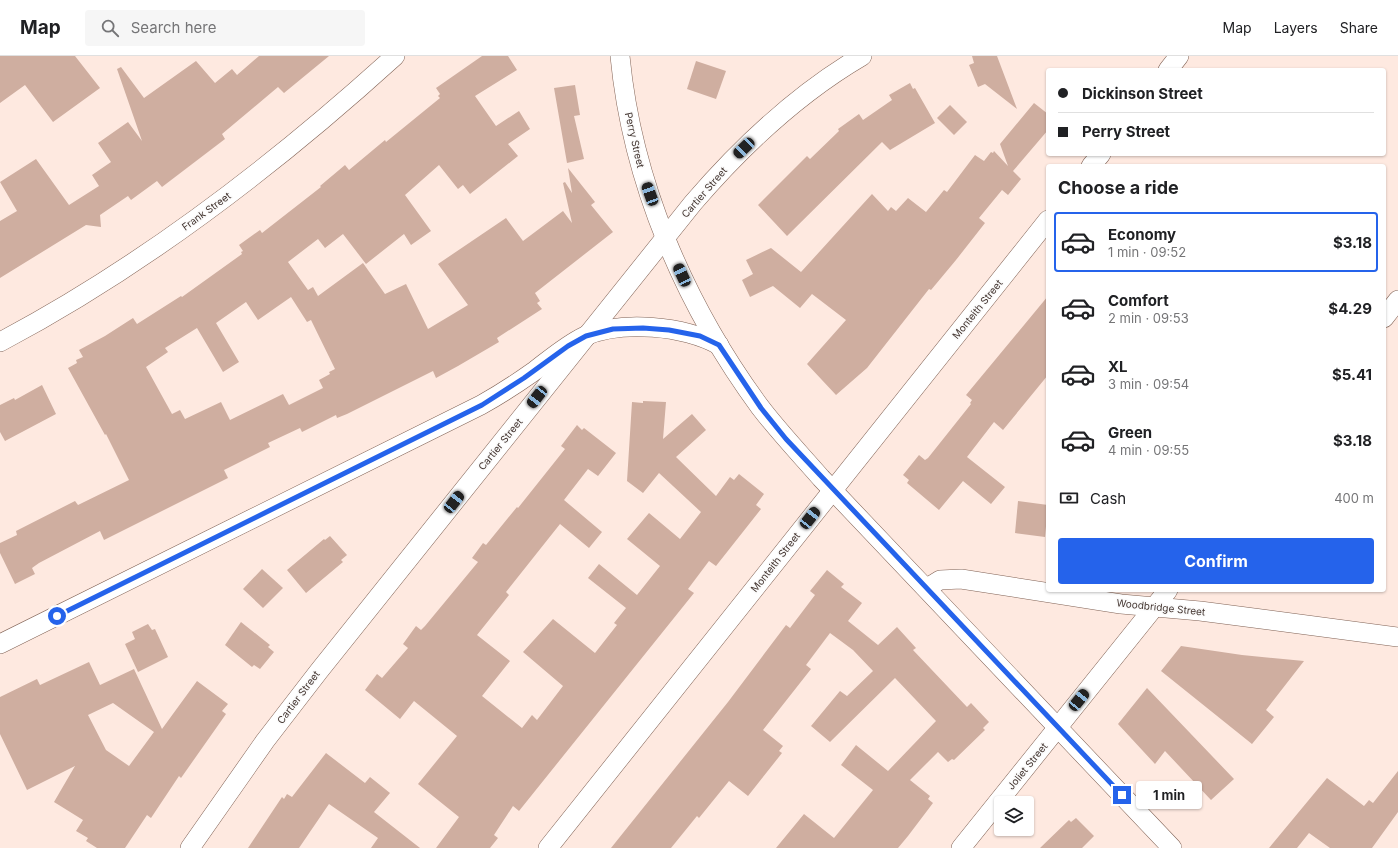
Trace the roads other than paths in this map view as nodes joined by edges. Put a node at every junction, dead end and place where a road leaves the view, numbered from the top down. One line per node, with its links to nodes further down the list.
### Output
1 (395, 56): 11 (street, Frank Street)
2 (620, 56): 7 (street, Perry Street)
3 (862, 56): 7 (street, Cartier Street)
4 (1179, 56): 5 (street)
5 (1170, 68)
6 (1046, 223): 13 (street, Monteith Street)
7 (666, 237): 10 (street, Cartier Street); 12 (street, Perry Street)
8 (1398, 300): 9 (street)
9 (1386, 315)
10 (586, 336): 12 (street); 18 (street); 20 (street, Cartier Street)
11 (0, 342)
12 (719, 345): 13 (street, Perry Street)
13 (833, 490): 14 (street, Perry Street); 21 (street, Monteith Street)
14 (927, 588): 16 (street, Woodbridge Street); 19 (street, Perry Street)
15 (1166, 592): 16 (street, Joliet Street)
16 (1154, 607): 17 (street, Woodbridge Street); 19 (street, Joliet Street)
17 (1398, 637)
18 (0, 644)
19 (1058, 727): 22 (street, Joliet Street); 23 (street, Perry Street)
20 (190, 848)
21 (548, 848)
22 (961, 848)
23 (1172, 848)

